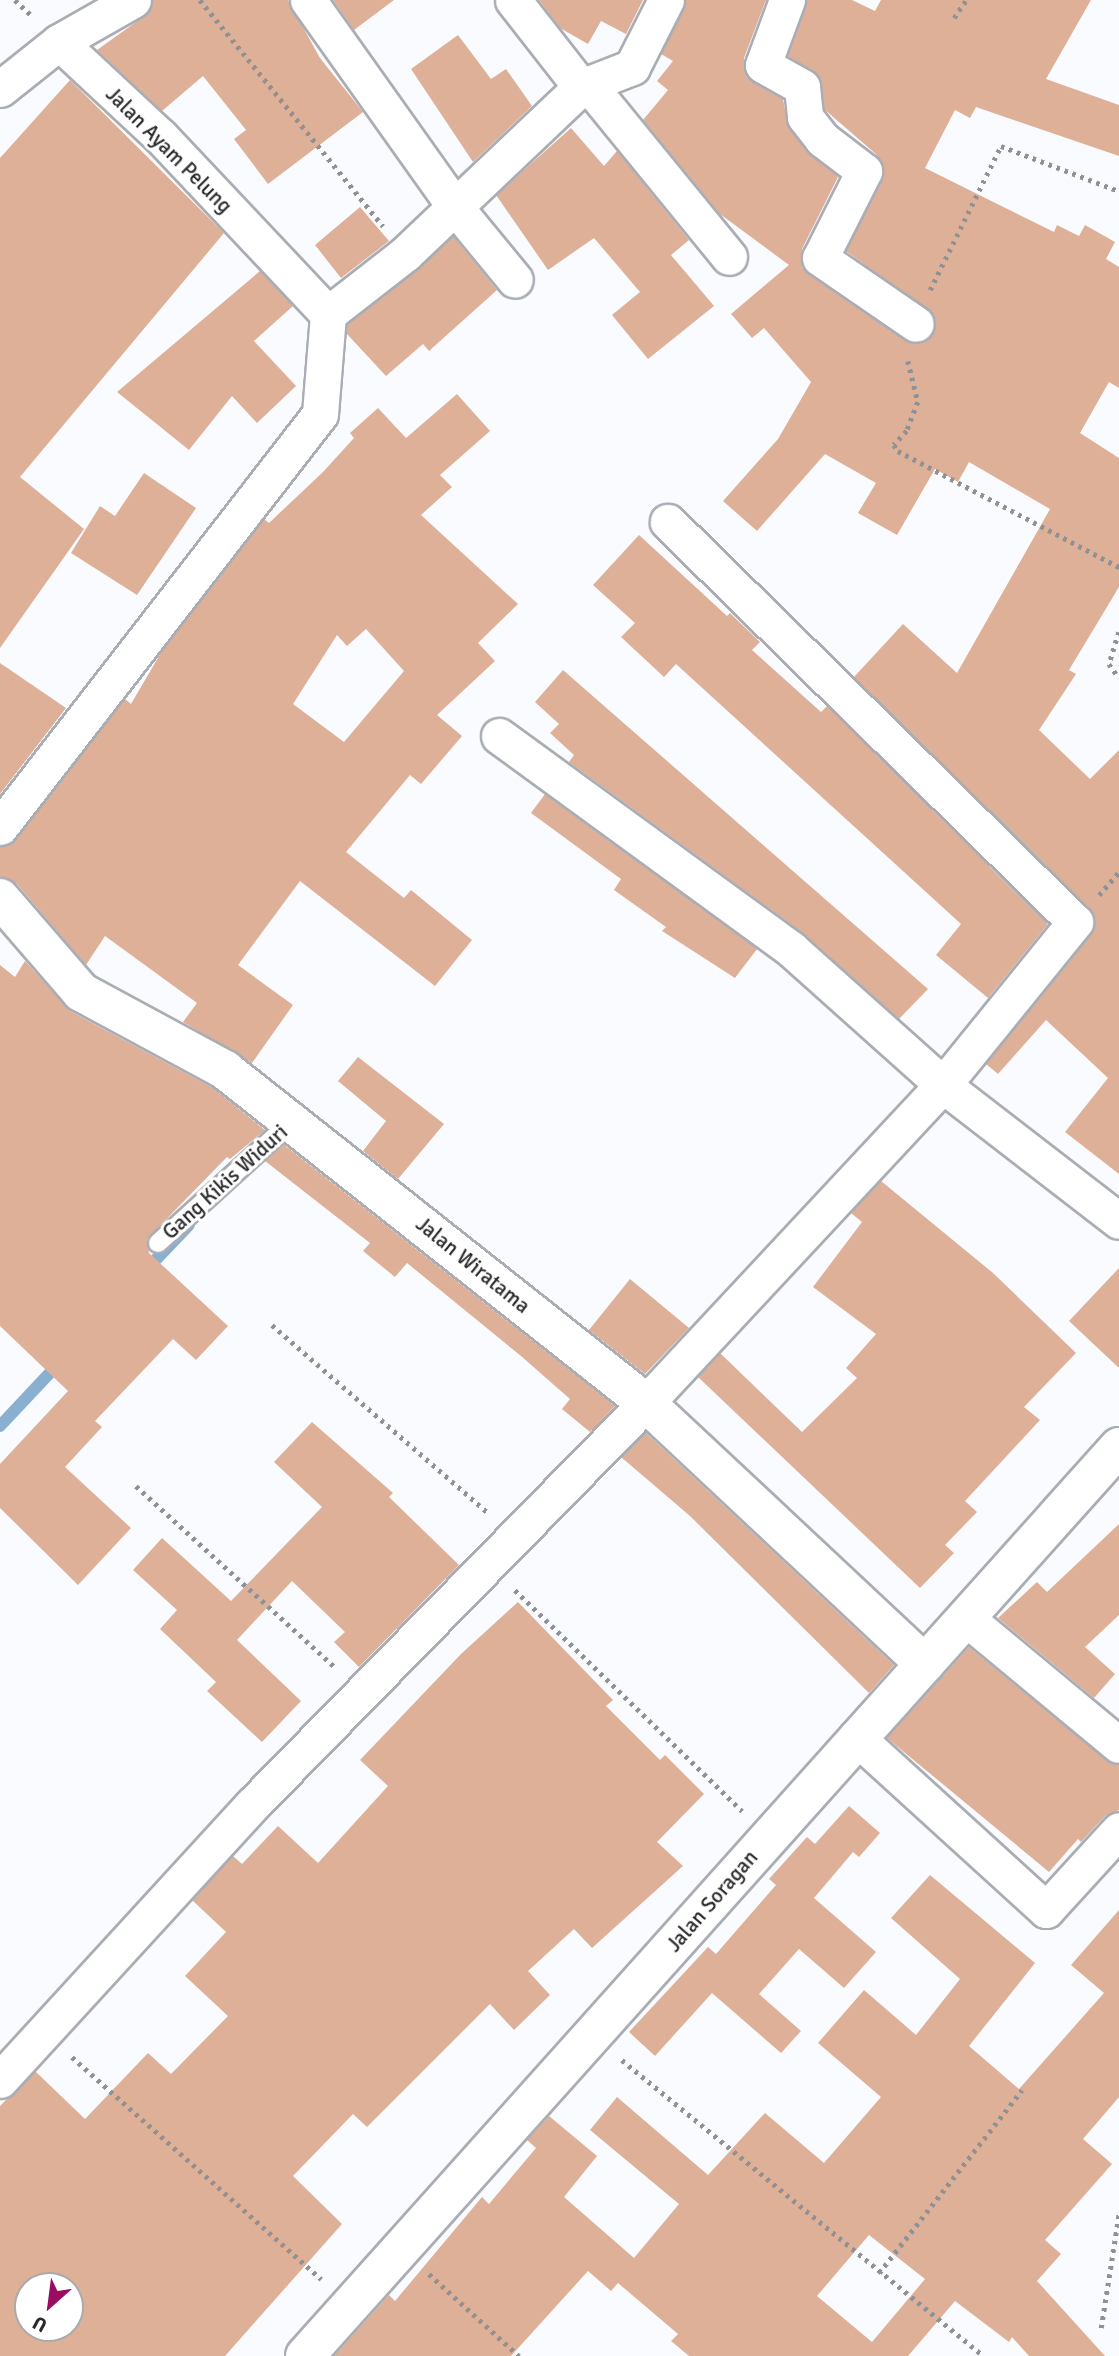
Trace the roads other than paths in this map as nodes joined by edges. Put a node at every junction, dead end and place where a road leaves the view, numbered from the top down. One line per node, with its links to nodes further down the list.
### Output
1 (133, 0): 6 (street)
2 (308, 0): 9 (street)
3 (513, 0): 7 (street)
4 (666, 0): 7 (street)
5 (787, 0): 13 (street)
6 (59, 42): 8 (street); 12 (street, Jalan Ayam Pelung)
7 (584, 86): 9 (street); 10 (street)
8 (0, 89)
9 (454, 207): 11 (street); 12 (street)
10 (729, 257)
11 (515, 280)
12 (328, 314): 16 (street)
13 (916, 324)
14 (668, 522): 18 (street)
15 (499, 736): 18 (street)
16 (0, 827)
17 (0, 898): 19 (street, Jalan Wiratama)
18 (943, 1085): 20 (street); 22 (street)
19 (292, 1121): 21 (lane, Gang Kikis Widuri); 22 (street, Jalan Wiratama)
20 (1119, 1221)
21 (158, 1242)
22 (646, 1403): 25 (street, Jalan Wiratama); 29 (street)
23 (1119, 1447): 24 (street, Jalan Soragan)
24 (967, 1619): 25 (street, Jalan Soragan); 27 (street)
25 (925, 1664): 26 (street, Jalan Soragan)
26 (856, 1737): 28 (street); 30 (street, Jalan Soragan)
27 (1119, 1745)
28 (1119, 1830)
29 (0, 2080)
30 (305, 2356)

